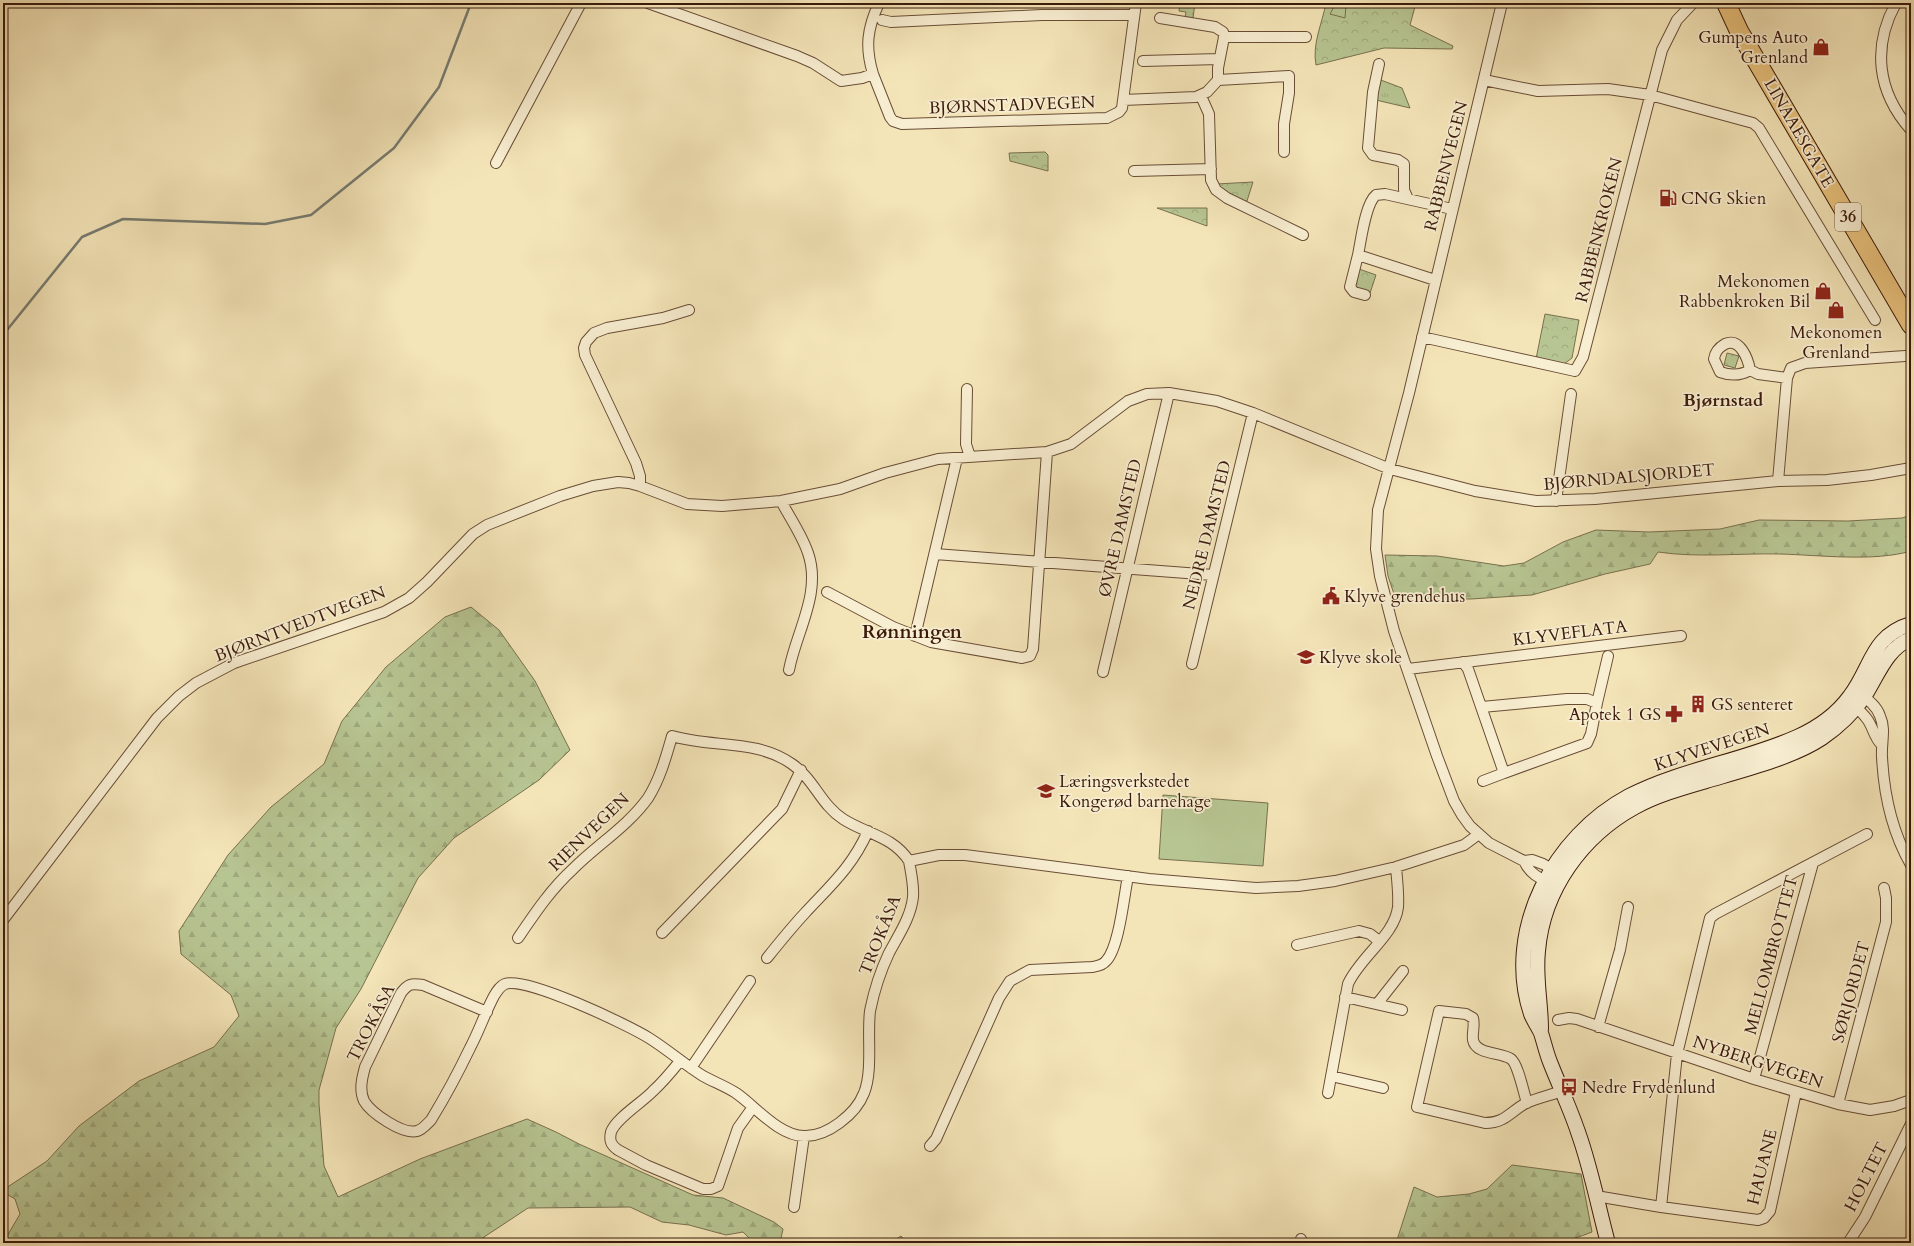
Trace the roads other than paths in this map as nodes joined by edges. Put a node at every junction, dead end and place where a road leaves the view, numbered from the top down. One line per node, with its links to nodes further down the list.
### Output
1 (581, 3): 29 (street)
2 (648, 3): 12 (street)
3 (674, 3): 12 (street)
4 (879, 3): 21 (street)
5 (1136, 3): 13 (street, BJØRNSTADVEGEN)
6 (1502, 3): 23 (street, RABBENVEGEN)
7 (1693, 3): 24 (street, RABBENKROKEN)
8 (1712, 3): 9 (highway)
9 (1720, 3)
10 (1726, 3): 40 (highway, LINAAESGATE / 36)
11 (1896, 3): 27 (street)
12 (676, 14): 21 (street)
13 (1134, 15): 15 (street); 26 (street, BJØRNSTADVEGEN)
14 (1160, 18): 16 (street)
15 (882, 20)
16 (1224, 37): 17 (street); 18 (street)
17 (1306, 37)
18 (1220, 59): 19 (street); 22 (street)
19 (1143, 61)
20 (1379, 64): 32 (street)
21 (873, 74): 26 (street, BJØRNSTADVEGEN)
22 (1218, 80): 25 (street); 28 (street)
23 (1484, 80): 24 (street); 33 (street, RABBENVEGEN)
24 (1650, 95): 39 (street); 41 (street, RABBENKROKEN)
25 (1201, 96): 26 (street); 30 (street)
26 (1123, 100)
27 (1911, 130)
28 (1284, 152)
29 (496, 163)
30 (1211, 169): 31 (street); 34 (street)
31 (1134, 171)
32 (1408, 199): 33 (street); 35 (street)
33 (1452, 209): 36 (street, RABBENVEGEN)
34 (1304, 235)
35 (1358, 255): 36 (street); 37 (street)
36 (1435, 280): 41 (street, RABBENVEGEN)
37 (1365, 296)
38 (689, 310): 55 (street)
39 (1875, 320)
40 (1911, 325)
41 (1422, 337): 53 (street, RABBENVEGEN)
42 (1905, 356): 44 (street)
43 (1750, 370): 44 (street)
44 (1787, 378): 54 (street)
45 (967, 389): 50 (street)
46 (1169, 393): 48 (street, BJØRNTVEDTVEGEN); 49 (street, BJØRNTVEDTVEGEN); 60 (street, ØVRE DAMSTED)
47 (1572, 394): 57 (street)
48 (1252, 413): 53 (street, BJØRNTVEDTVEGEN); 61 (street, NEDRE DAMSTED)
49 (1047, 452): 50 (street, BJØRNTVEDTVEGEN); 59 (street)
50 (970, 457): 51 (street, BJØRNTVEDTVEGEN)
51 (957, 458): 56 (street, BJØRNTVEDTVEGEN); 58 (street)
52 (1911, 468): 54 (street, BJØRNDALSJORDET)
53 (1390, 469): 57 (street, BJØRNDALSJORDET); 70 (street)
54 (1778, 481): 57 (street, BJØRNDALSJORDET)
55 (640, 486): 56 (street, BJØRNTVEDTVEGEN); 90 (street, BJØRNTVEDTVEGEN)
56 (781, 501): 71 (street)
57 (1556, 501)
58 (935, 554): 59 (street); 64 (street)
59 (1039, 562): 60 (street); 64 (street)
60 (1128, 568): 61 (street); 72 (street, ØVRE DAMSTED)
61 (1213, 575): 69 (street, NEDRE DAMSTED)
62 (827, 592): 64 (street)
63 (1911, 624): 73 (main road, KLYVEVEGEN)
64 (915, 636)
65 (1681, 636): 68 (street, KLYVEFLATA)
66 (1911, 639): 73 (main road, KLYVEVEGEN)
67 (1608, 656): 74 (street, KLYVEFLATA)
68 (1463, 662): 70 (street, KLYVEFLATA); 75 (street)
69 (1192, 664)
70 (1408, 669): 80 (street)
71 (789, 670)
72 (1103, 672)
73 (1857, 700): 84 (street); 87 (main road, KLYVEVEGEN)
74 (1596, 703): 75 (street); 77 (street, KLYVEFLATA)
75 (1482, 707): 77 (street)
76 (801, 770): 79 (street, RIENVEGEN); 91 (street); 92 (street, RIENVEGEN)
77 (1504, 773): 78 (street)
78 (1483, 781)
79 (868, 831): 82 (street, RIENVEGEN); 95 (street)
80 (1479, 834): 85 (street); 87 (street)
81 (1867, 834): 83 (street, MELLOMBROTTET)
82 (909, 861): 86 (street); 118 (street, TROKÅSA)
83 (1813, 863): 104 (street, MELLOMBROTTET); 108 (street, MELLOMBROTTET)
84 (1911, 865)
85 (1396, 867): 86 (street); 93 (street)
86 (1128, 876): 119 (street)
87 (1552, 877): 110 (main road, KLYVEVEGEN)
88 (1884, 888): 115 (street, SØRJORDET)
89 (1628, 907): 103 (street)
90 (3, 920)
91 (662, 933)
92 (518, 938)
93 (1379, 941): 94 (street); 98 (street)
94 (1297, 945)
95 (767, 958)
96 (1403, 971): 99 (street)
97 (750, 981): 106 (street)
98 (1345, 997): 99 (street); 107 (street)
99 (1377, 1004): 100 (street)
100 (1402, 1010)
101 (487, 1012): 101 (street, TROKÅSA); 105 (street, TROKÅSA)
102 (1558, 1020): 103 (street, NYBERGVEGEN)
103 (1598, 1027): 104 (street, NYBERGVEGEN)
104 (1677, 1054): 108 (street, NYBERGVEGEN); 121 (street)
105 (680, 1061): 106 (street, TROKÅSA); 116 (street)
106 (691, 1068): 116 (street, TROKÅSA)
107 (1331, 1076): 109 (street); 112 (street)
108 (1754, 1079): 111 (street, NYBERGVEGEN)
109 (1383, 1088)
110 (1562, 1092): 114 (street); 120 (main road, KLYVEVEGEN)
111 (1796, 1092): 115 (street, NYBERGVEGEN); 121 (street, HAUANE)
112 (1328, 1093)
113 (1911, 1100): 115 (street, NYBERGVEGEN)
114 (1527, 1103): 114 (street)
115 (1838, 1104)
116 (753, 1107): 118 (street, TROKÅSA)
117 (1911, 1124): 124 (street, HOLTET)
118 (804, 1136): 122 (street)
119 (930, 1146)
120 (1596, 1196): 121 (street, HAUANE); 123 (main road, KLYVEVEGEN)
121 (1661, 1207)
122 (794, 1208)
123 (1608, 1243)
124 (1848, 1243)

